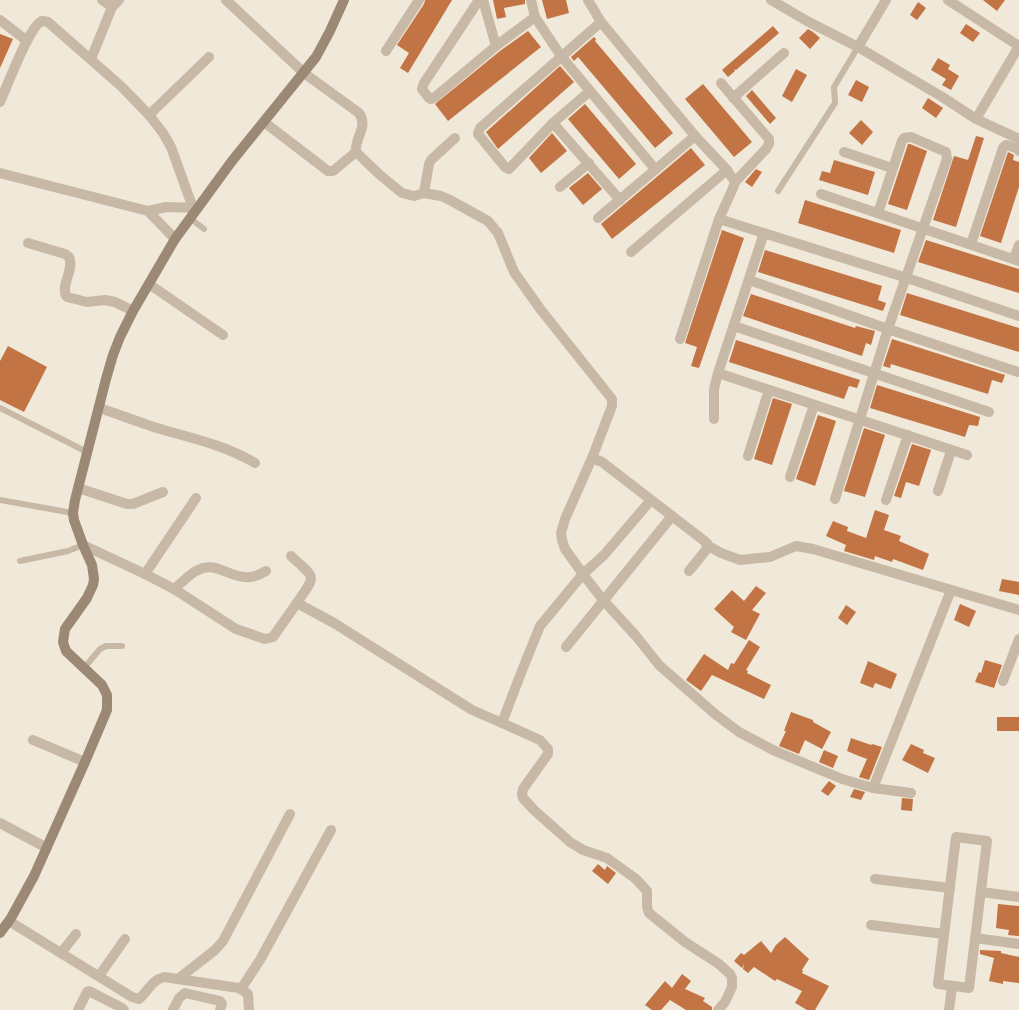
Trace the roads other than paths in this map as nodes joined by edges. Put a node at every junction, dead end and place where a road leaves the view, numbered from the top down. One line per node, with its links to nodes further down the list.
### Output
1 (102, 0): 12 (street)
2 (226, 0): 25 (street)
3 (344, 0): 25 (street)
4 (419, 0): 20 (street)
5 (479, 0): 17 (street)
6 (483, 0): 17 (street)
7 (531, 0): 13 (street)
8 (588, 0): 15 (street)
9 (771, 0): 19 (street)
10 (886, 0): 19 (street)
11 (948, 0): 18 (street)
12 (116, 4): 24 (street)
13 (535, 17): 17 (street); 22 (street)
14 (0, 20): 16 (street)
15 (601, 22): 22 (street); 34 (street)
16 (27, 41): 24 (street); 29 (street)
17 (496, 46)
18 (1019, 46): 31 (street)
19 (858, 47): 31 (street); 47 (lane)
20 (386, 51)
21 (784, 53): 28 (street)
22 (561, 56): 27 (street); 33 (street)
23 (209, 57): 30 (street)
24 (91, 59): 30 (street)
25 (304, 73): 32 (street); 38 (street)
26 (721, 83): 28 (street)
27 (590, 91): 33 (street); 42 (street)
28 (733, 98): 45 (street)
29 (0, 102)
30 (149, 115): 52 (street)
31 (976, 119): 36 (street)
32 (264, 122): 38 (street); 52 (street)
33 (553, 123): 40 (street)
34 (695, 136): 42 (street); 43 (street)
35 (456, 138): 48 (street)
36 (1019, 139)
37 (1019, 151): 61 (street)
38 (356, 152): 48 (street)
39 (844, 152): 41 (street)
40 (589, 163): 46 (street); 50 (street)
41 (892, 168): 53 (street); 56 (street)
42 (655, 169): 50 (street)
43 (727, 170): 45 (street); 63 (street)
44 (0, 173): 51 (street)
45 (735, 182): 55 (street)
46 (560, 187)
47 (778, 191)
48 (424, 193): 89 (street)
49 (821, 194): 53 (street)
50 (620, 200): 54 (street)
51 (148, 211): 52 (street); 59 (street)
52 (194, 211): 57 (lane); 59 (street)
53 (878, 213): 56 (street)
54 (598, 218)
55 (719, 219): 58 (street); 73 (street)
56 (923, 228): 61 (street); 65 (street)
57 (204, 229)
58 (764, 233): 65 (street); 66 (street)
59 (175, 239): 67 (street)
60 (28, 243): 68 (street)
61 (971, 244): 64 (street)
62 (1019, 246): 64 (street)
63 (631, 252)
64 (1016, 260)
65 (907, 278): 69 (street); 71 (street)
66 (749, 280): 70 (street); 71 (street)
67 (149, 284): 68 (street); 72 (street)
68 (133, 311): 80 (street)
69 (1019, 316)
70 (734, 326): 75 (street); 76 (street)
71 (888, 329): 74 (street); 76 (street)
72 (223, 335)
73 (680, 339)
74 (1018, 372)
75 (718, 373): 77 (street); 82 (street)
76 (874, 374): 81 (street); 83 (street)
77 (769, 390): 78 (street); 88 (street)
78 (814, 405): 83 (street); 91 (street)
79 (0, 408): 86 (lane)
80 (99, 408): 86 (street); 90 (street)
81 (988, 412)
82 (714, 419)
83 (859, 420): 84 (street); 98 (street)
84 (908, 435): 85 (street); 99 (street)
85 (951, 451): 87 (street); 93 (street)
86 (87, 452): 92 (street)
87 (967, 455)
88 (748, 456)
89 (592, 458): 97 (street); 109 (street)
90 (255, 463)
91 (790, 477)
92 (78, 488): 94 (street); 100 (street)
93 (938, 491)
94 (164, 492)
95 (196, 498): 108 (street)
96 (0, 500): 100 (lane)
97 (651, 500): 101 (street); 109 (street)
98 (835, 500)
99 (886, 500)
100 (73, 513): 102 (street)
101 (672, 516): 103 (street); 112 (street)
102 (83, 545): 105 (lane); 108 (street); 118 (street)
103 (707, 545): 106 (street); 111 (street)
104 (291, 556): 113 (street)
105 (20, 561)
106 (689, 570)
107 (266, 571): 110 (street)
108 (145, 574): 110 (street)
109 (583, 574): 112 (street); 120 (street)
110 (174, 589): 113 (street)
111 (951, 590): 114 (street); 123 (street)
112 (603, 600): 117 (street); 123 (street)
113 (297, 604): 120 (street)
114 (1019, 610)
115 (1019, 638): 119 (street)
116 (122, 646): 118 (lane)
117 (566, 647)
118 (84, 668): 122 (street)
119 (1003, 681)
120 (502, 724): 150 (street)
121 (33, 740): 122 (street)
122 (85, 762): 128 (street)
123 (873, 788): 124 (street)
124 (911, 793)
125 (290, 814): 142 (street)
126 (0, 822): 128 (street)
127 (332, 830): 144 (street)
128 (47, 848): 134 (street)
129 (876, 879): 130 (street)
130 (950, 888): 131 (street); 136 (street)
131 (981, 892): 132 (street); 137 (street)
132 (1019, 897)
133 (871, 925): 136 (street)
134 (3, 926): 140 (street)
135 (76, 934): 140 (street)
136 (944, 934): 143 (street)
137 (975, 938): 139 (street); 143 (street)
138 (125, 939): 141 (street)
139 (1019, 944)
140 (61, 953): 141 (street)
141 (99, 976): 142 (street)
142 (178, 979): 144 (street)
143 (952, 986): 151 (street)
144 (241, 989): 149 (street)
145 (78, 1010): 146 (street)
146 (124, 1010)
147 (173, 1010): 148 (street)
148 (220, 1010)
149 (249, 1010)
150 (718, 1010)
151 (949, 1010)

